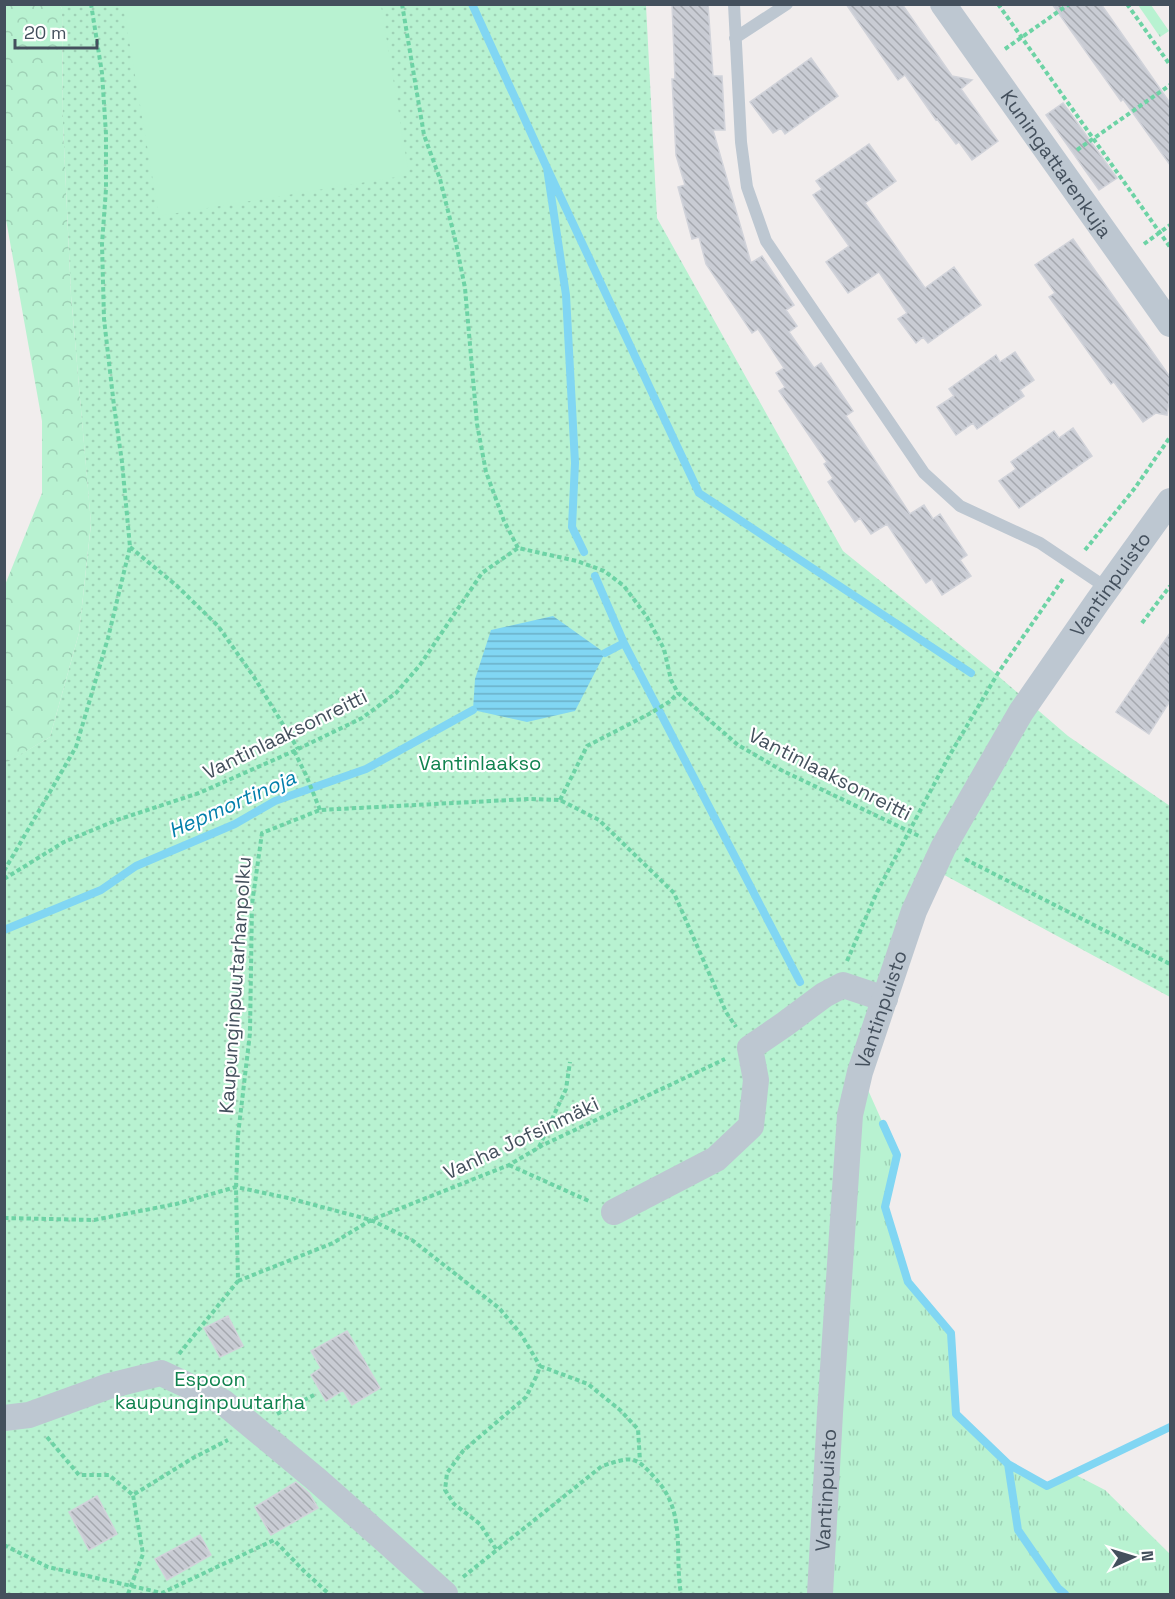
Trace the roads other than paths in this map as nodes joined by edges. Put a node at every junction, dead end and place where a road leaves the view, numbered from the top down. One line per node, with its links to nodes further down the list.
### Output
1 (734, 4): 4 (lane)
2 (787, 4): 4 (lane)
3 (943, 4): 5 (street, Kuningattarenkuja)
4 (735, 38): 7 (lane)
5 (1170, 324)
6 (1170, 501): 7 (street, Vantinpuisto)
7 (1107, 588): 8 (street, Vantinpuisto)
8 (885, 999): 9 (street); 12 (street, Vantinpuisto)
9 (614, 1212)
10 (17, 1417): 11 (street)
11 (444, 1594)
12 (820, 1594)

